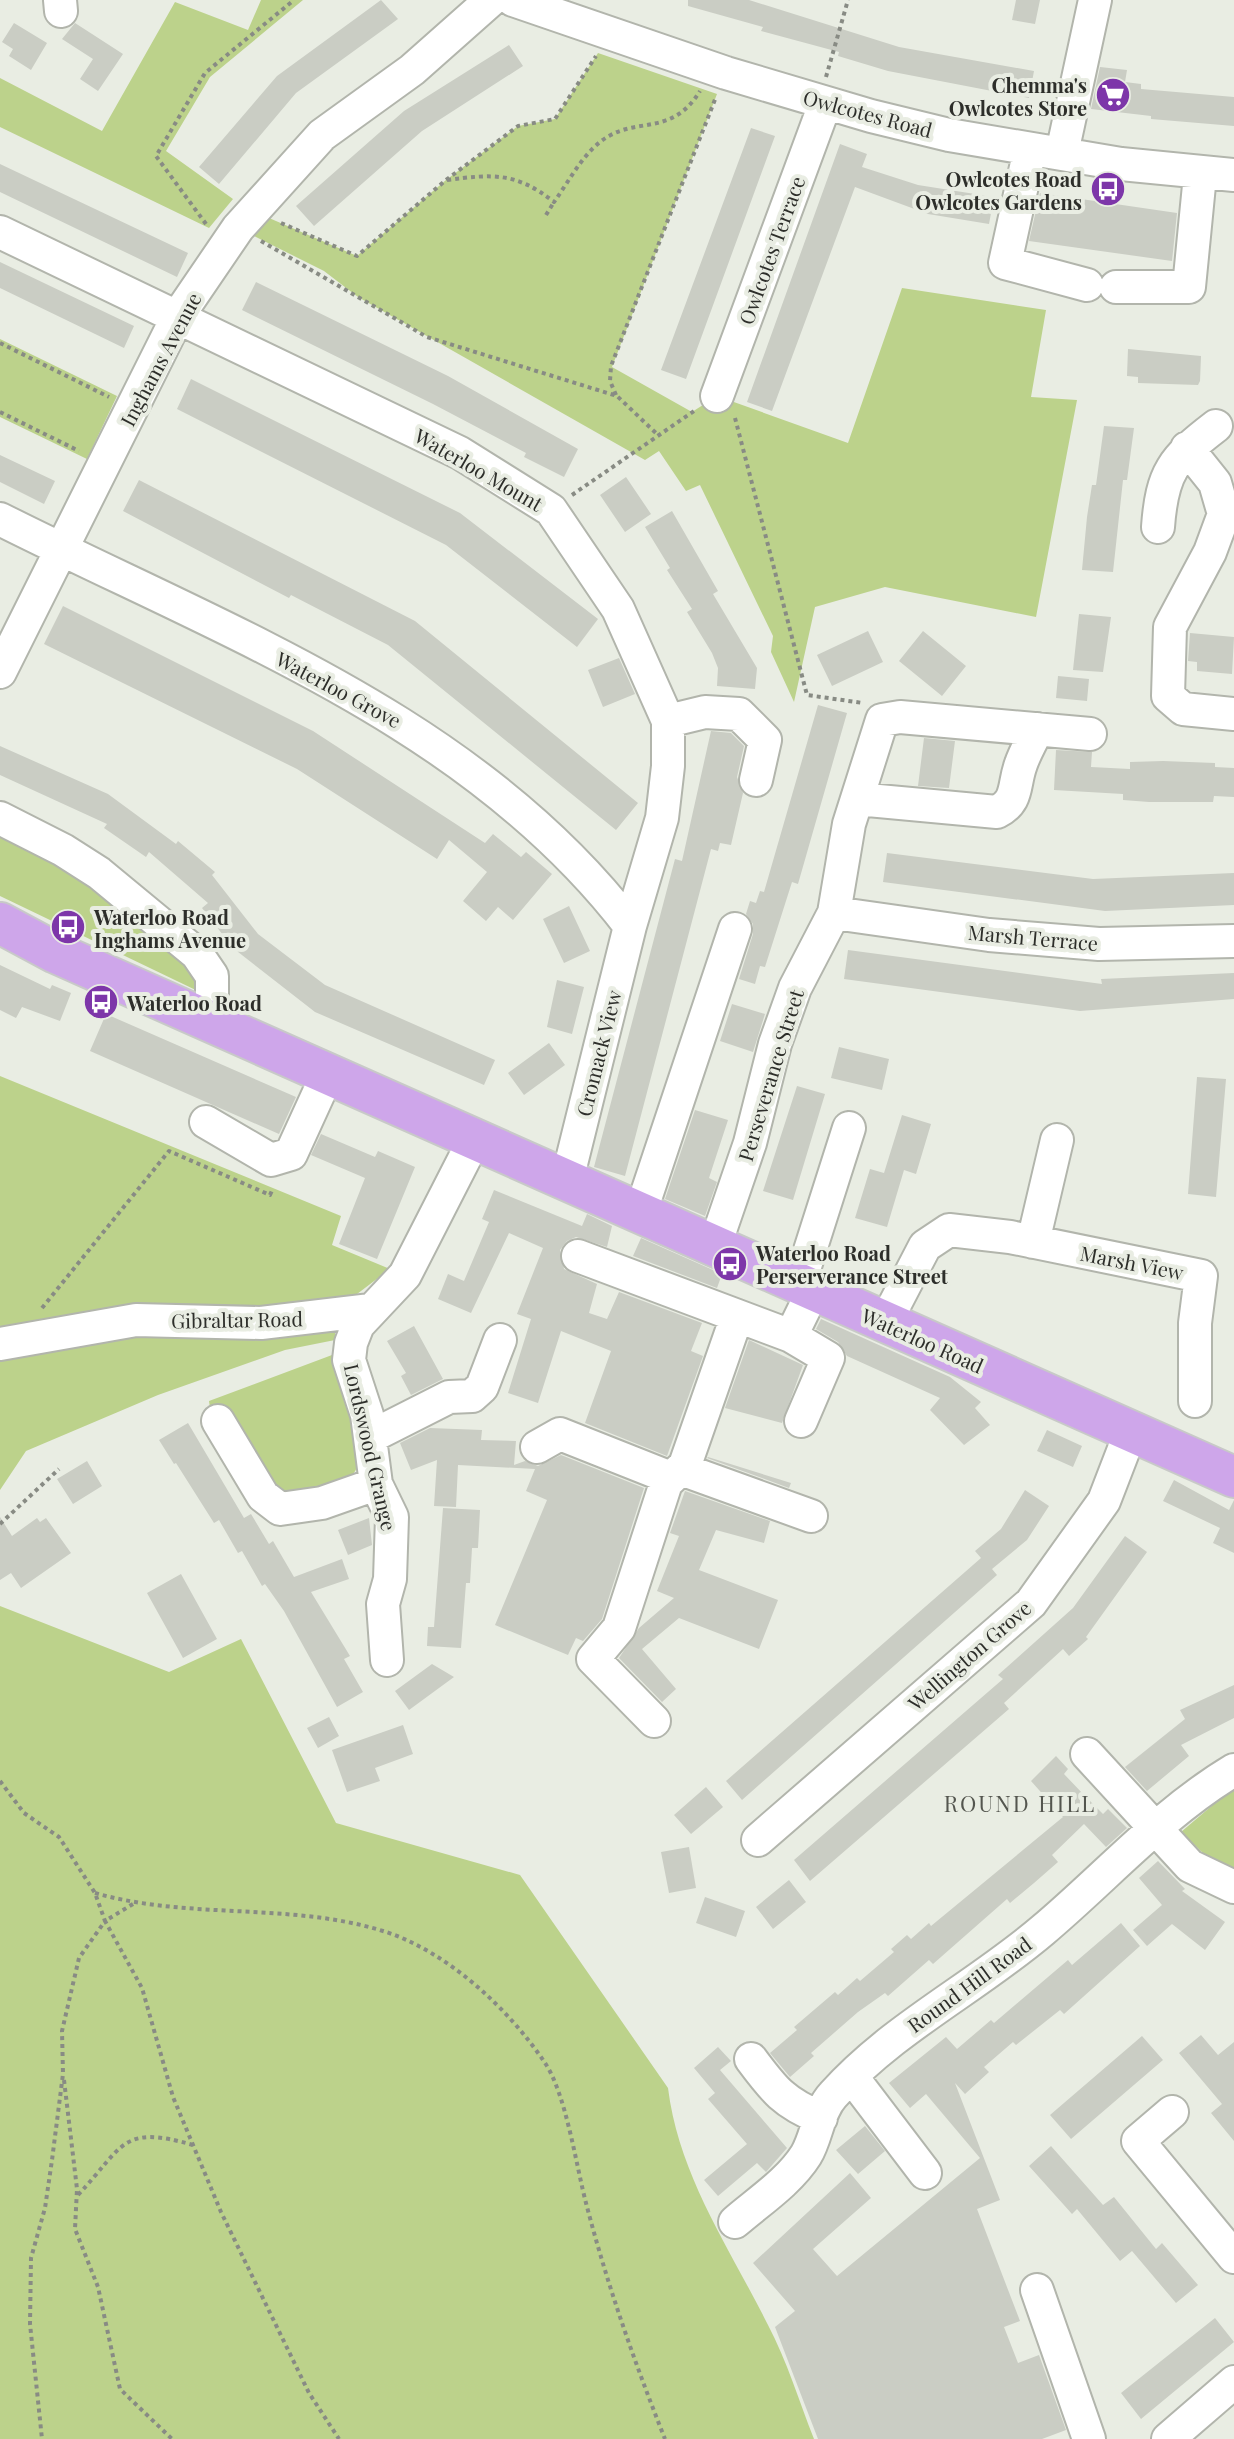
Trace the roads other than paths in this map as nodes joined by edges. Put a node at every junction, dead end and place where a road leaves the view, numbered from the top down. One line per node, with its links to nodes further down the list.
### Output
1 (491, 0): 10 (street, Inghams Avenue)
2 (513, 0): 4 (street, Owlcotes Road)
3 (1095, 0): 6 (street)
4 (822, 103): 5 (street, Owlcotes Road); 11 (street, Owlcotes Terrace)
5 (1030, 149): 6 (street, Owlcotes Road); 7 (street)
6 (1062, 153): 7 (street, Owlcotes Road)
7 (1200, 175): 8 (street, Owlcotes Road)
8 (1234, 175)
9 (0, 232): 10 (street, Waterloo Mount)
10 (178, 316): 16 (street, Inghams Avenue); 19 (street, Waterloo Mount)
11 (717, 396)
12 (1216, 426): 13 (street)
13 (1187, 448): 15 (street); 18 (street)
14 (0, 519): 16 (street, Waterloo Grove)
15 (1158, 527)
16 (64, 551): 17 (street, Inghams Avenue); 27 (street, Waterloo Grove)
17 (0, 672)
18 (1234, 714)
19 (668, 721): 22 (street); 27 (street, Waterloo Mount)
20 (1037, 729): 21 (street); 23 (street); 23 (street, Perseverance Street)
21 (1090, 734)
22 (756, 780)
23 (857, 799): 25 (street, Perseverance Street)
24 (0, 818): 30 (street)
25 (834, 913): 29 (street, Marsh Terrace); 39 (street, Perseverance Street)
26 (0, 923): 30 (main road, Waterloo Road)
27 (630, 926): 36 (street, Cromack View)
28 (735, 929): 37 (street)
29 (1234, 941)
30 (212, 1020): 31 (main road, Waterloo Road)
31 (328, 1073): 32 (street); 34 (main road, Waterloo Road)
32 (206, 1122)
33 (849, 1128): 41 (street)
34 (474, 1140): 36 (main road, Waterloo Road); 42 (street)
35 (1057, 1140): 38 (street)
36 (567, 1180): 37 (main road, Waterloo Road)
37 (640, 1214): 39 (main road, Waterloo Road)
38 (1033, 1242): 44 (street, Marsh View); 48 (street, Marsh View)
39 (714, 1248): 41 (main road, Waterloo Road)
40 (578, 1256): 43 (street)
41 (806, 1288): 44 (main road, Waterloo Road); 45 (street)
42 (371, 1310): 47 (street, Gibraltar Road); 52 (street, Lordswood Grange)
43 (737, 1316): 45 (street); 54 (street)
44 (885, 1323): 51 (main road, Waterloo Road)
45 (791, 1336): 50 (street)
46 (500, 1340): 52 (street)
47 (8, 1342)
48 (1195, 1401)
49 (218, 1421): 56 (street)
50 (801, 1421)
51 (1131, 1431): 55 (main road, Waterloo Road); 63 (street, Wellington Grove)
52 (370, 1437): 56 (street, Lordswood Grange)
53 (537, 1447): 54 (street)
54 (676, 1474): 57 (street); 59 (street)
55 (1234, 1477)
56 (376, 1484): 58 (street, Lordswood Grange)
57 (811, 1516)
58 (387, 1660)
59 (654, 1721)
60 (1087, 1754): 62 (street)
61 (1234, 1770): 62 (street, Round Hill Road)
62 (1155, 1829): 64 (street); 66 (street, Round Hill Road)
63 (758, 1840)
64 (1234, 1887)
65 (751, 2059): 68 (street)
66 (852, 2077): 68 (street, Round Hill Road); 69 (street)
67 (1172, 2112): 71 (street)
68 (821, 2118): 70 (street, Round Hill Road)
69 (925, 2173)
70 (735, 2222)
71 (1234, 2257)
72 (1037, 2290): 74 (street)
73 (1234, 2382): 75 (street)
74 (1089, 2439)
75 (1168, 2439)

